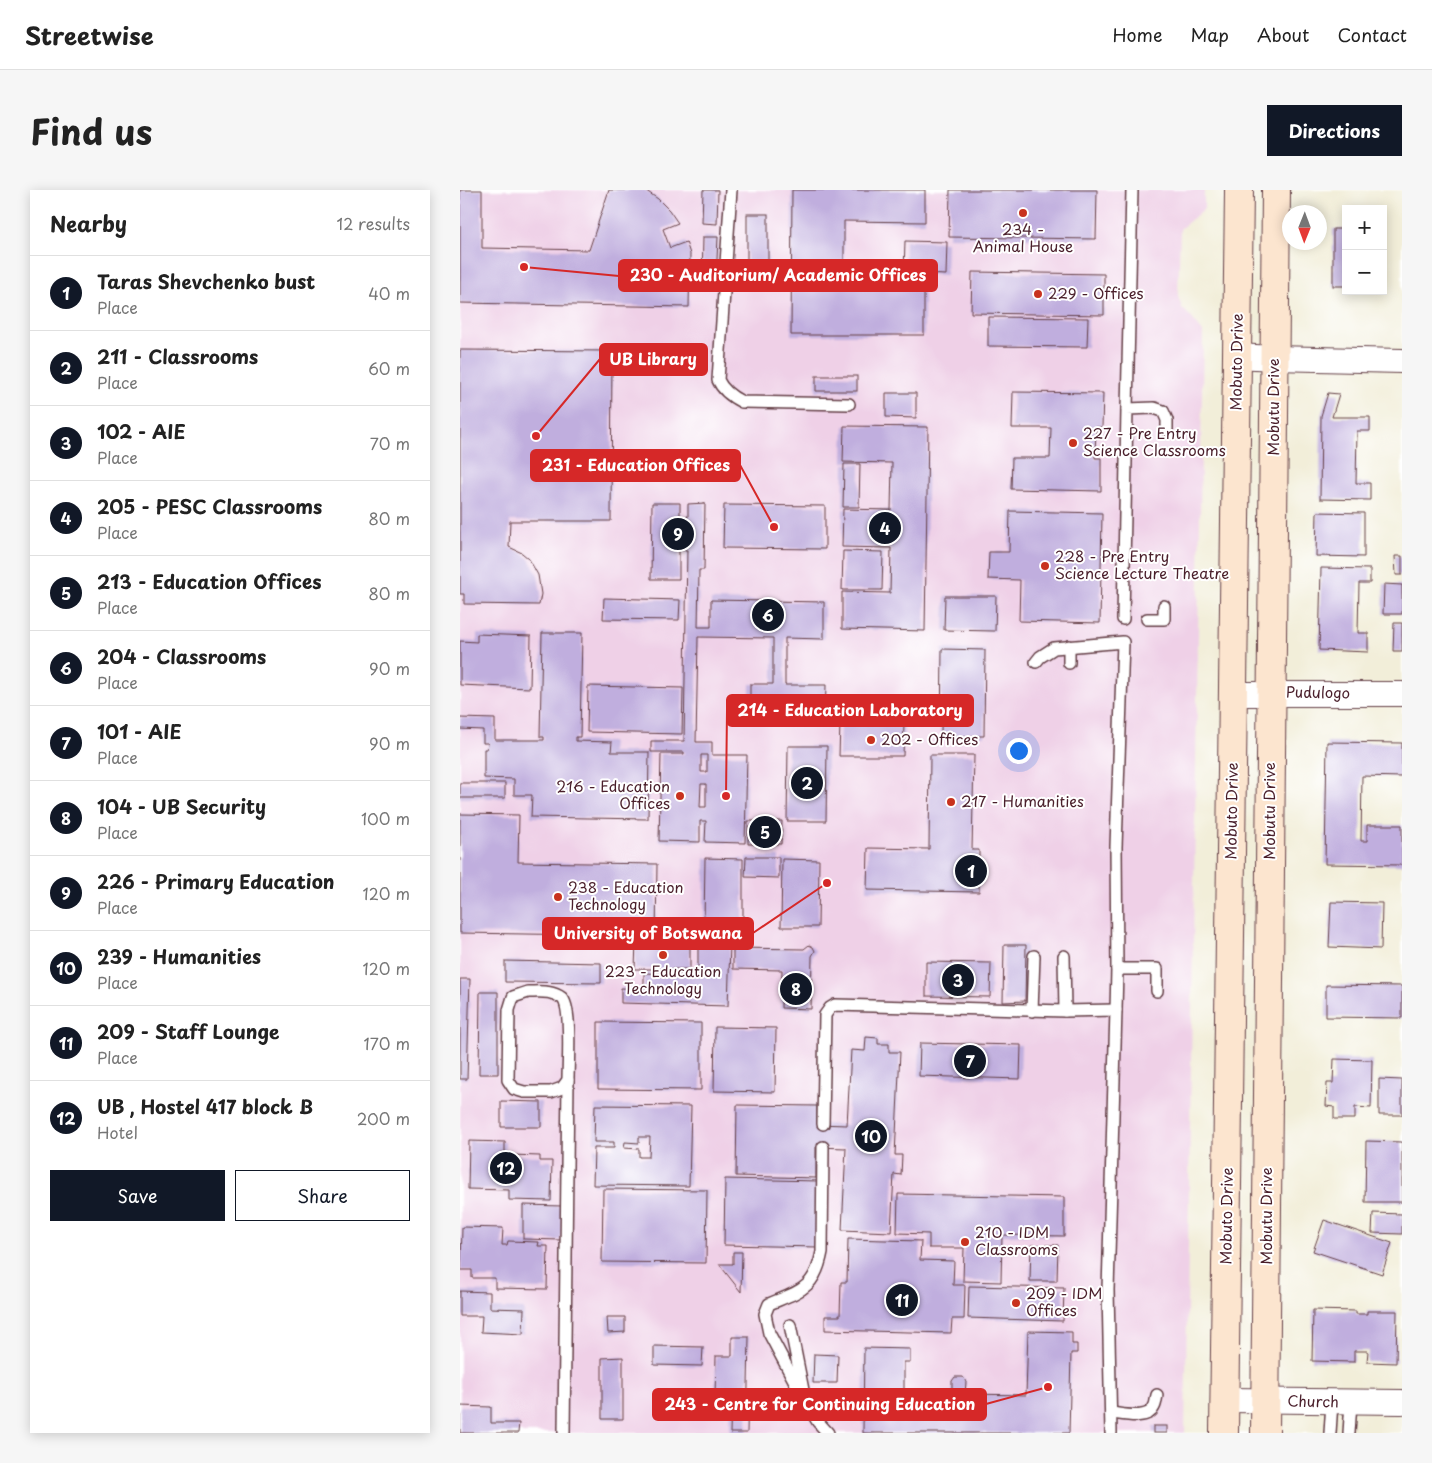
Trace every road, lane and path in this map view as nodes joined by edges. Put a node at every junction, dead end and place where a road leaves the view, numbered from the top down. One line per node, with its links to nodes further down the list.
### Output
1 (731, 190): 10 (lane)
2 (1132, 190): 11 (lane)
3 (1239, 190): 5 (main road, Mobuto Drive)
4 (1276, 190): 6 (main road, Mobutu Drive)
5 (1238, 293): 6 (main road); 7 (main road, Mobuto Drive)
6 (1275, 294): 8 (main road, Mobutu Drive)
7 (1237, 356): 8 (street); 20 (main road, Mobuto Drive)
8 (1274, 358): 9 (street); 19 (main road, Mobutu Drive)
9 (1402, 360)
10 (850, 404)
11 (1126, 409): 12 (lane); 14 (lane)
12 (1167, 430)
13 (1164, 606): 15 (lane)
14 (1123, 619)
15 (1147, 619)
16 (1069, 646): 17 (lane); 18 (lane); 24 (lane)
17 (1036, 662)
18 (1069, 662)
19 (1271, 693): 20 (street, Pudulogo); 21 (street, Pudulogo); 36 (main road, Mobutu Drive)
20 (1233, 694): 34 (main road, Mobuto Drive)
21 (1402, 694)
22 (1034, 956): 27 (lane)
23 (1064, 956): 28 (lane)
24 (1117, 969): 25 (lane); 26 (lane)
25 (1157, 991)
26 (1116, 1010): 28 (lane); 39 (lane)
27 (1032, 1011): 28 (lane); 30 (lane)
28 (1065, 1012)
29 (568, 1080): 29 (lane); 40 (lane)
30 (823, 1124)
31 (823, 1147): 35 (lane)
32 (790, 1325): 35 (lane)
33 (1157, 1395): 39 (lane)
34 (1225, 1400): 36 (street, Church); 43 (main road, Mobuto Drive)
35 (806, 1401): 41 (lane)
36 (1266, 1401): 37 (street, Church); 44 (main road, Mobutu Drive)
37 (1341, 1402): 38 (street, Church); 45 (lane); 46 (lane)
38 (1402, 1402)
39 (1111, 1413): 42 (lane)
40 (564, 1433)
41 (828, 1433)
42 (1111, 1433)
43 (1224, 1433)
44 (1266, 1433)
45 (1330, 1433)
46 (1349, 1433)

